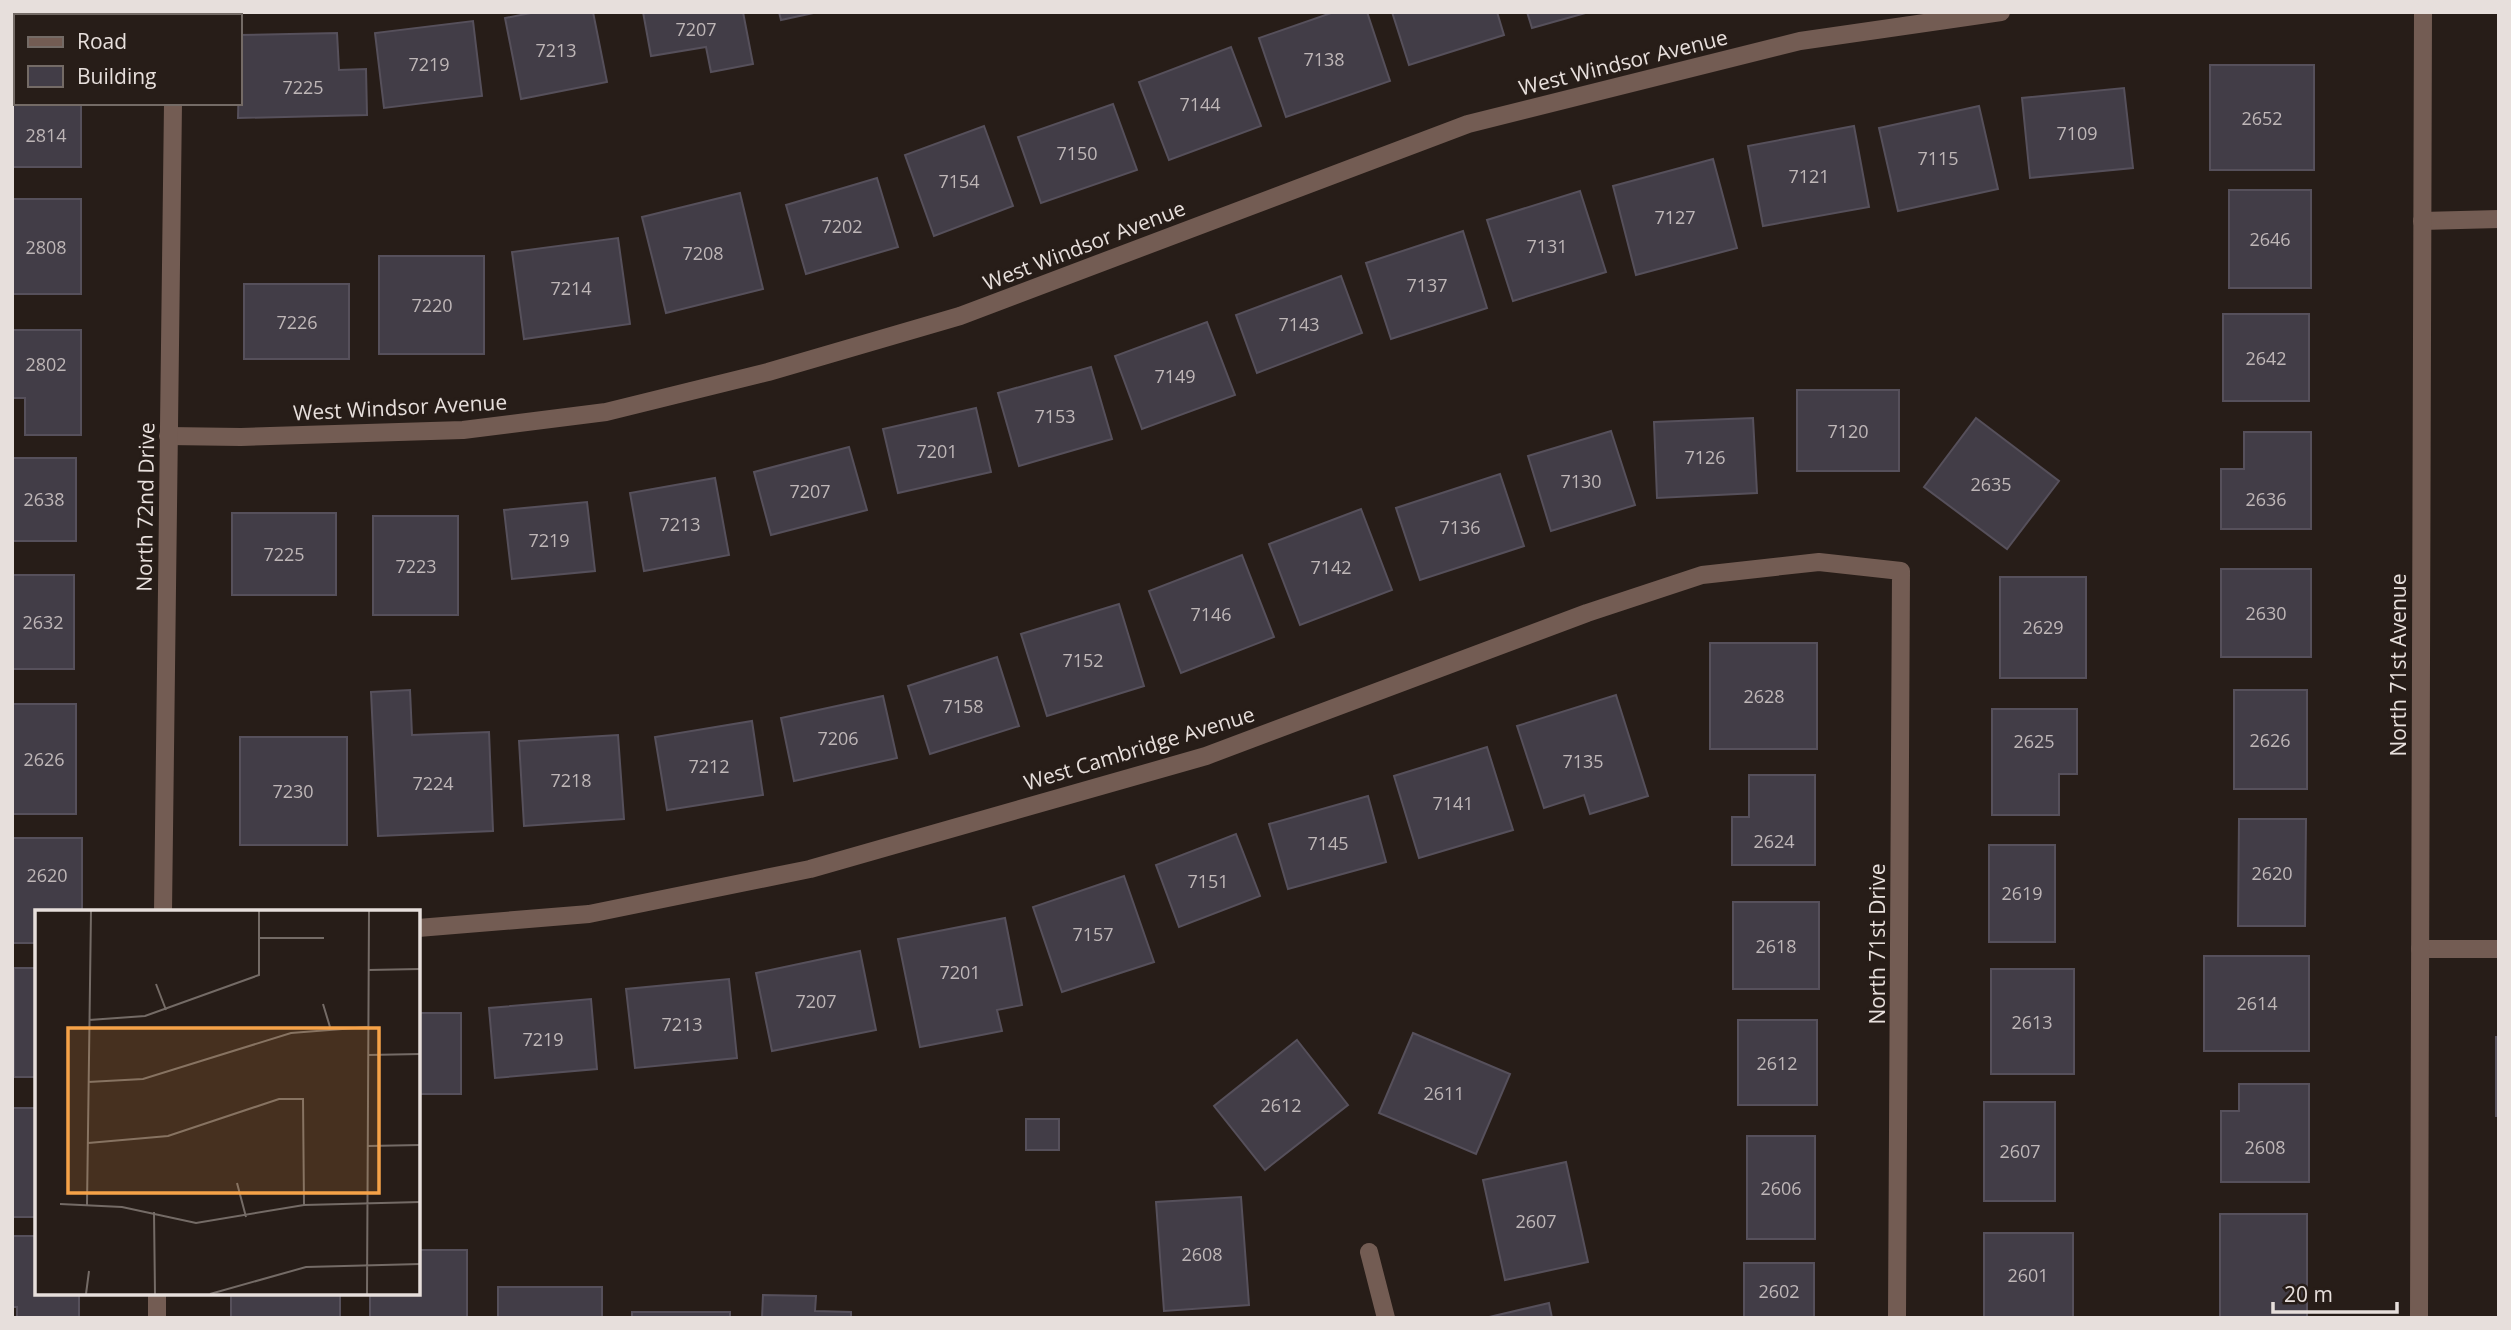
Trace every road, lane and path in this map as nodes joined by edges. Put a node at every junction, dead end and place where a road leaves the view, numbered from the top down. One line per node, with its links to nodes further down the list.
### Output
1 (2001, 12): 6 (street, West Windsor Avenue)
2 (2423, 12): 5 (street, North 71st Avenue)
3 (173, 105): 6 (street, North 72nd Drive)
4 (2499, 219): 5 (street)
5 (2422, 221): 11 (street, North 71st Avenue)
6 (168, 436): 8 (street, North 72nd Drive)
7 (1901, 571): 9 (street, West Cambridge Avenue); 16 (street, North 71st Drive)
8 (163, 910)
9 (420, 928)
10 (2499, 948): 11 (street)
11 (2420, 949): 17 (street, North 71st Avenue)
12 (1369, 1252): 15 (street)
13 (158, 1295): 14 (street)
14 (157, 1318)
15 (1386, 1318)
16 (1897, 1318)
17 (2420, 1318)

